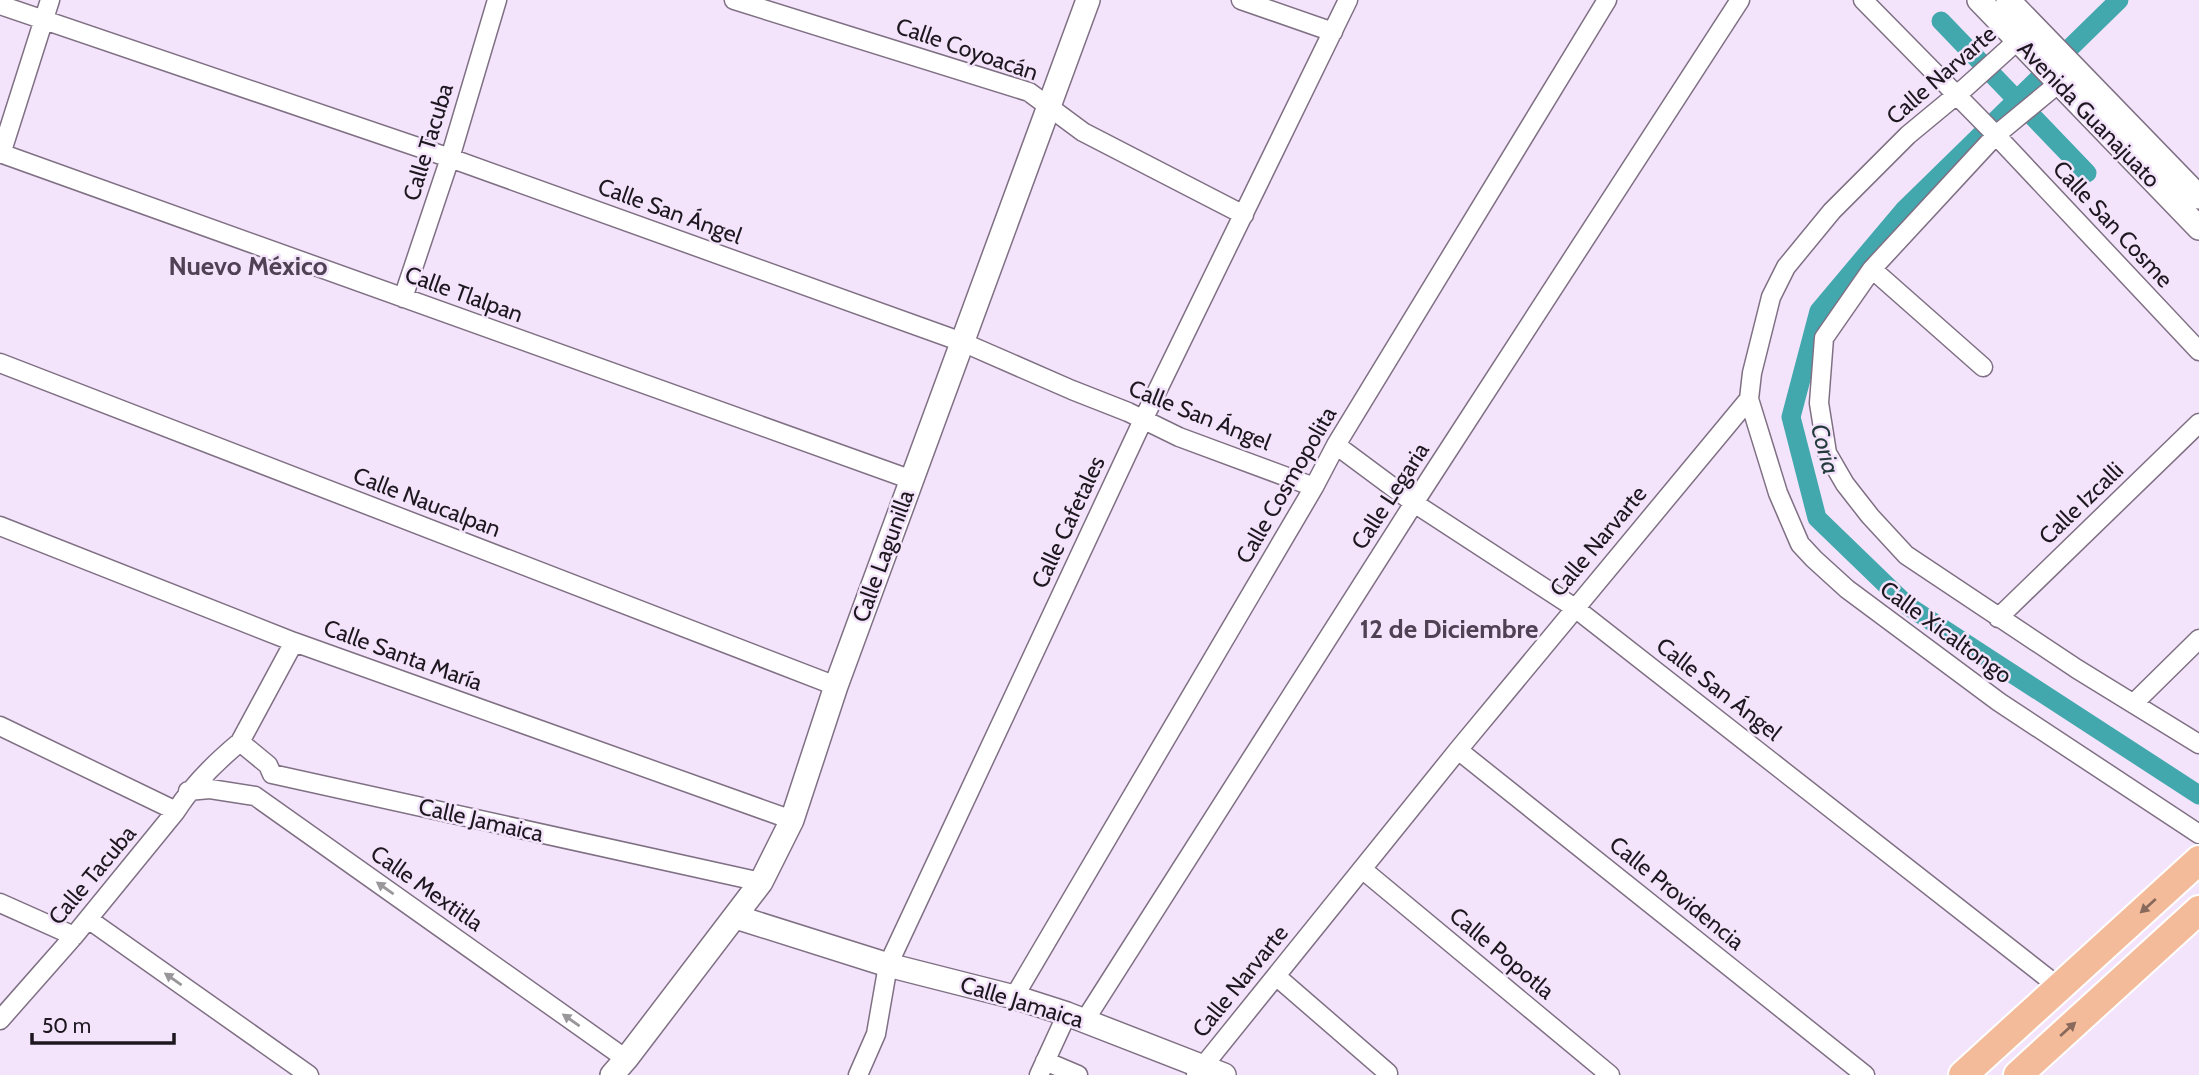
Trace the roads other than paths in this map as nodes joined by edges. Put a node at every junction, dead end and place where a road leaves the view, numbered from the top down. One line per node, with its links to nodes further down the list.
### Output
1 (50, 0): 13 (street)
2 (497, 0): 21 (street, Calle Tacuba)
3 (734, 0): 18 (street, Calle Coyoacán)
4 (1241, 0): 14 (street)
5 (1348, 0): 14 (street, Calle Cafetales)
6 (1607, 0): 34 (street, Calle Cosmopolita)
7 (1740, 0): 37 (street, Calle Legaria)
8 (1863, 0): 17 (street)
9 (1979, 0): 15 (street, Avenida Guanajuato)
10 (2008, 0): 16 (street, Avenida Guanajuato)
11 (1084, 3): 18 (street, Calle Lagunilla)
12 (0, 5): 13 (street, Calle San Ángel)
13 (44, 19): 20 (street); 21 (street, Calle San Ángel)
14 (1333, 32): 23 (street, Calle Cafetales)
15 (2019, 42): 16 (street, Avenida Guanajuato); 17 (street, Calle Narvarte)
16 (2060, 74): 19 (street); 22 (street, Avenida Guanajuato); 24 (street, Avenida Guanajuato)
17 (1960, 93): 19 (street); 31 (street, Calle Narvarte)
18 (1049, 106): 23 (street, Calle Coyoacán); 27 (street, Calle Lagunilla)
19 (1998, 131): 25 (street); 28 (street, Calle San Cosme)
20 (0, 154): 26 (street, Calle Tlalpan)
21 (450, 158): 26 (street, Calle Tacuba); 27 (street, Calle San Ángel)
22 (2199, 197)
23 (1244, 215): 32 (street, Calle Cafetales)
24 (2199, 228)
25 (1872, 269): 30 (street); 40 (street, Calle Xicaltongo)
26 (403, 298): 35 (street, Calle Tlalpan)
27 (962, 342): 32 (street, Calle San Ángel); 35 (street, Calle Lagunilla)
28 (2199, 351)
29 (0, 363): 43 (street, Calle Naucalpan)
30 (1983, 367)
31 (1749, 399): 39 (street, Calle Narvarte); 54 (street, Calle Xicaltongo)
32 (1143, 420): 36 (street, Calle San Ángel); 63 (street, Calle Cafetales)
33 (2199, 424): 40 (street, Calle Izcalli)
34 (1336, 445): 36 (street, Calle Cosmopolita); 37 (street, Calle San Ángel)
35 (912, 480): 43 (street, Calle Lagunilla)
36 (1314, 487): 66 (street, Calle Cosmopolita)
37 (1414, 503): 39 (street, Calle San Ángel); 68 (street, Calle Legaria)
38 (0, 526): 42 (street, Calle Santa María)
39 (1575, 608): 48 (street, Calle Narvarte); 65 (street, Calle San Ángel)
40 (1998, 618): 44 (street, Calle Xicaltongo)
41 (2199, 639): 44 (street)
42 (294, 642): 46 (street); 53 (street, Calle Santa María)
43 (836, 686): 53 (street, Calle Lagunilla)
44 (2134, 703): 47 (street, Calle Xicaltongo)
45 (0, 726): 52 (street)
46 (240, 742): 49 (street); 50 (street, Calle Tacuba)
47 (2199, 744)
48 (1458, 750): 56 (street, Calle Narvarte); 78 (street, Calle Providencia)
49 (272, 774): 51 (street); 57 (street, Calle Jamaica)
50 (188, 792): 51 (street, Calle Mextitla); 52 (street, Calle Tacuba)
51 (255, 796): 69 (street, Calle Mextitla, one-way to 51)
52 (176, 811): 61 (street, Calle Tacuba)
53 (792, 820): 57 (street, Calle Lagunilla)
54 (2199, 834)
55 (2199, 860): 65 (main road, one-way to 65)
56 (1362, 869): 64 (street, Calle Narvarte); 77 (street, Calle Popotla)
57 (761, 883): 60 (street, Calle Lagunilla)
58 (0, 903): 62 (street)
59 (2199, 910): 80 (main road, one-way to 59)
60 (736, 916): 63 (street, Calle Jamaica); 69 (street, Calle Lagunilla)
61 (88, 919): 62 (street, Calle Tacuba); 73 (street, one-way to 61)
62 (74, 936): 67 (street, Calle Tacuba)
63 (888, 965): 66 (street, Calle Jamaica); 74 (street, Calle Cafetales)
64 (1276, 976): 71 (street, Calle Narvarte); 72 (street)
65 (2059, 987): 79 (main road)
66 (1014, 997): 68 (street, Calle Jamaica)
67 (2, 1013)
68 (1076, 1017): 70 (street, Calle Legaria); 71 (street, Calle Jamaica)
69 (619, 1067)
70 (1042, 1068): 75 (street)
71 (1198, 1071): 76 (street, Calle Jamaica)
72 (1388, 1073)
73 (309, 1075)
74 (859, 1075)
75 (1078, 1075)
76 (1224, 1075)
77 (1610, 1075)
78 (1865, 1075)
79 (1963, 1075)
80 (2018, 1075)

